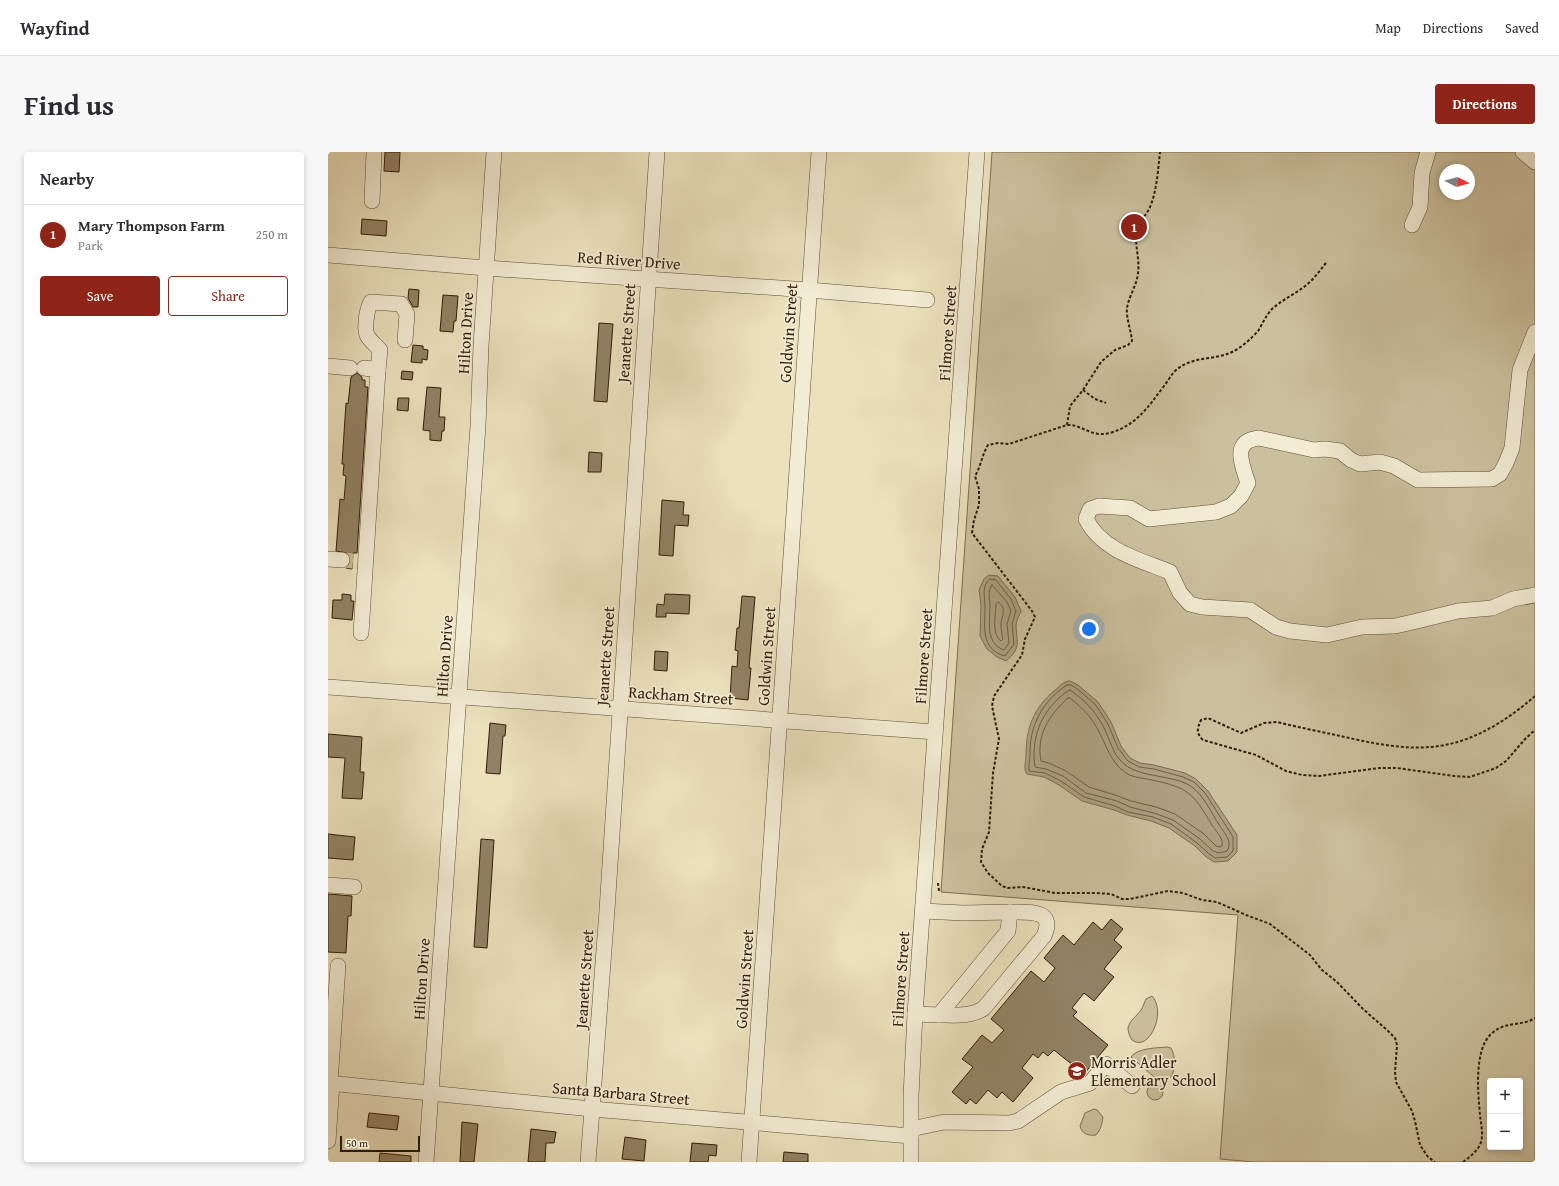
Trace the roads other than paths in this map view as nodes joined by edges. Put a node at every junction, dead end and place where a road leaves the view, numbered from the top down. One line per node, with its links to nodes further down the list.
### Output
1 (374, 152): 9 (street)
2 (494, 152): 12 (street, Hilton Drive)
3 (656, 152): 13 (street, Jeanette Street)
4 (819, 152): 14 (street, Goldwin Street)
5 (977, 152): 27 (street, Filmore Street)
6 (1428, 152): 10 (street)
7 (1523, 152): 8 (street)
8 (1535, 162)
9 (372, 201)
10 (1412, 225)
11 (328, 255): 12 (street, Red River Drive)
12 (486, 268): 13 (street, Red River Drive); 24 (street, Hilton Drive)
13 (647, 279): 14 (street, Red River Drive); 25 (street, Jeanette Street)
14 (809, 290): 15 (street, Red River Drive); 26 (street, Goldwin Street)
15 (927, 300)
16 (1535, 332): 21 (street)
17 (405, 340): 19 (street)
18 (328, 366): 19 (street)
19 (364, 369): 20 (street)
20 (347, 561): 22 (street)
21 (1535, 595)
22 (361, 633)
23 (328, 687): 24 (street, Rackham Street)
24 (459, 697): 25 (street, Rackham Street); 38 (street, Hilton Drive)
25 (620, 709): 26 (street, Rackham Street); 39 (street, Jeanette Street)
26 (780, 720): 27 (street, Rackham Street); 40 (street, Goldwin Street)
27 (935, 732): 30 (street, Filmore Street)
28 (328, 885): 29 (street)
29 (354, 887)
30 (923, 911): 31 (street); 34 (street, Filmore Street)
31 (1010, 912): 35 (street); 35 (street)
32 (338, 966): 33 (street)
33 (332, 996): 36 (street)
34 (915, 1014): 35 (street); 41 (street, Filmore Street)
35 (938, 1015)
36 (330, 1083): 38 (street, Santa Barbara Street); 42 (street)
37 (1132, 1086): 41 (street, Santa Barbara Street)
38 (432, 1093): 39 (street, Santa Barbara Street); 43 (street, Hilton Drive)
39 (592, 1109): 40 (street, Santa Barbara Street); 44 (street, Jeanette Street)
40 (752, 1123): 41 (street, Santa Barbara Street); 45 (street, Goldwin Street)
41 (911, 1132): 46 (street, Filmore Street)
42 (328, 1141)
43 (426, 1162)
44 (588, 1162)
45 (749, 1162)
46 (911, 1162)

